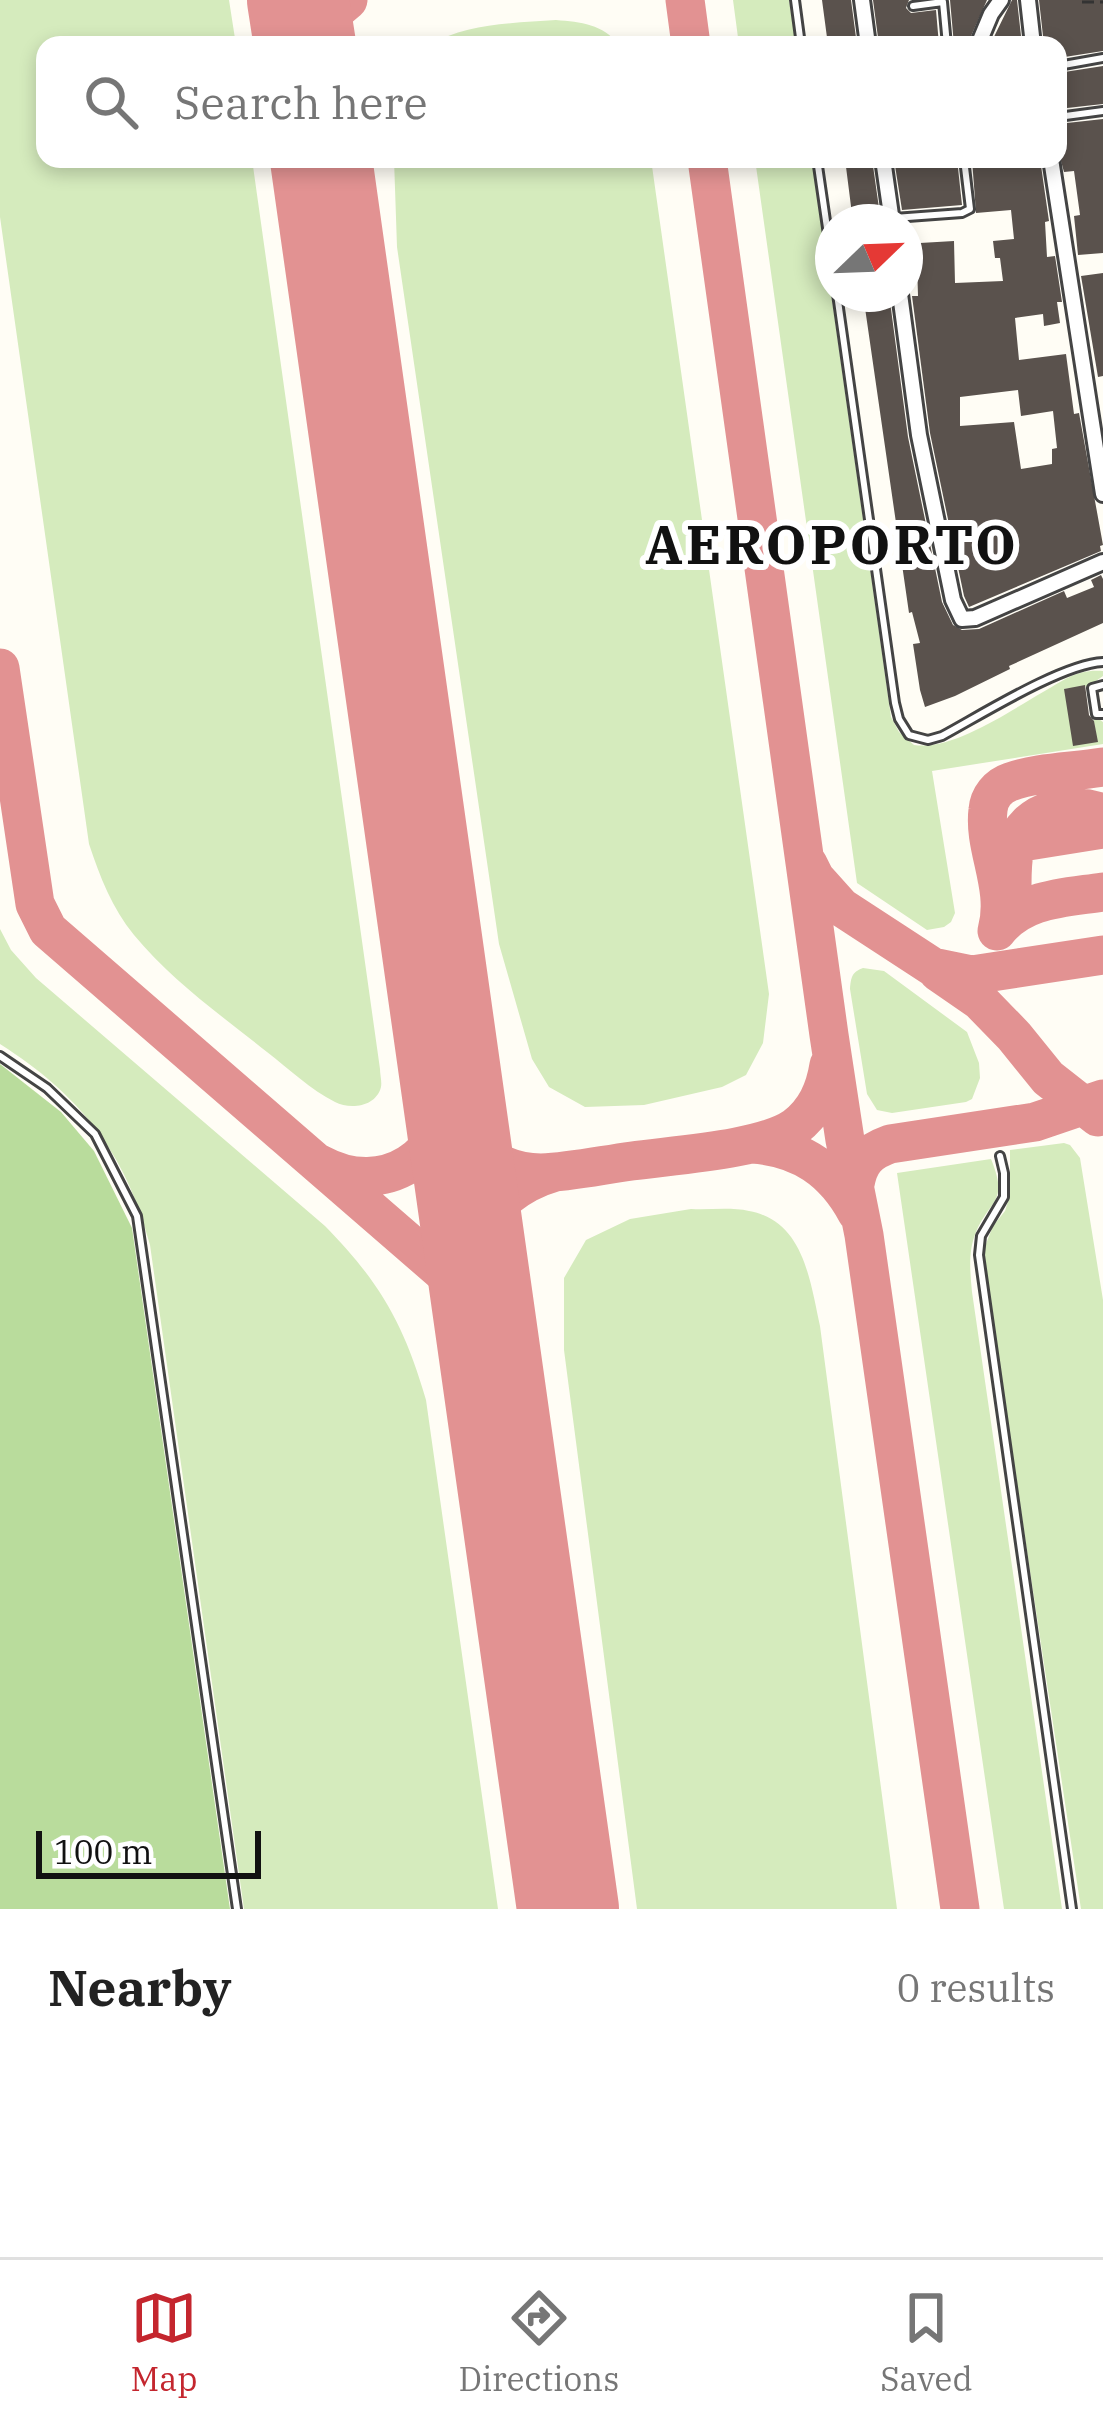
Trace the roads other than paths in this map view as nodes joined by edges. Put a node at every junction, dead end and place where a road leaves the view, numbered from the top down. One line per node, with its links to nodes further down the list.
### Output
1 (795, 0): 6 (lane)
2 (862, 0): 7 (street)
3 (1001, 0): 9 (street)
4 (1028, 0): 10 (street)
5 (913, 6): 8 (lane)
6 (800, 36)
7 (867, 36)
8 (946, 36)
9 (982, 36)
10 (1032, 36)
11 (1103, 58): 12 (lane)
12 (1067, 64)
13 (1103, 112): 14 (lane)
14 (1067, 116)
15 (818, 168): 19 (lane)
16 (884, 168): 20 (street)
17 (965, 168): 21 (lane)
18 (1052, 168): 24 (street)
19 (824, 204)
20 (890, 204)
21 (923, 217)
22 (840, 312): 26 (lane)
23 (902, 312): 25 (street)
24 (1103, 494)
25 (1103, 562)
26 (1103, 662)
27 (1103, 685): 28 (lane)
28 (1103, 714)
29 (0, 1056): 31 (lane)
30 (1000, 1156): 32 (lane)
31 (237, 1909)
32 (1072, 1909)

